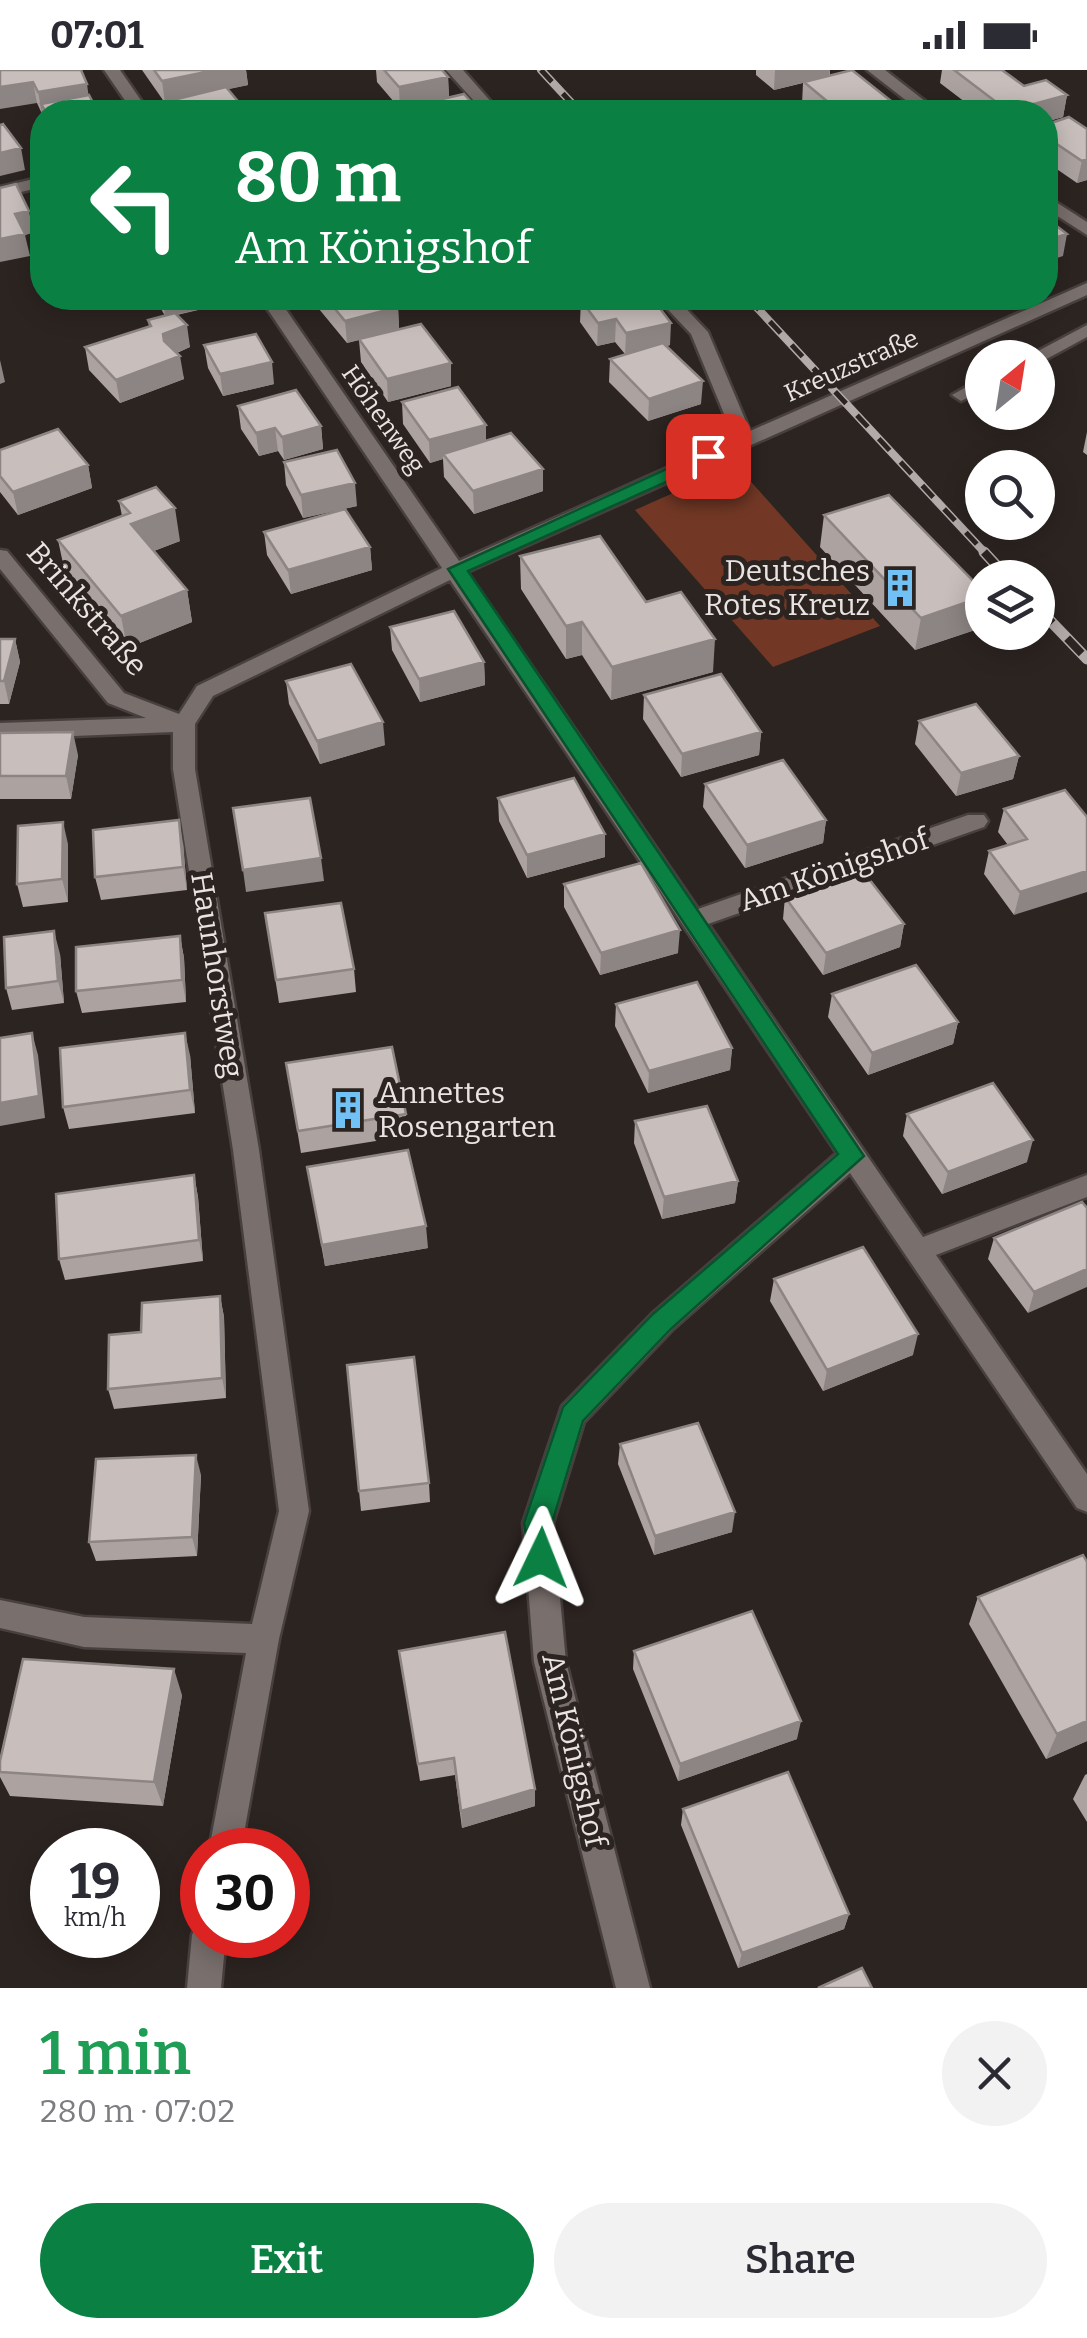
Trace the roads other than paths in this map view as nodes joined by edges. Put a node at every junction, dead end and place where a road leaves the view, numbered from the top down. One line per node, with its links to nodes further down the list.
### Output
1 (112, 70): 4 (street)
2 (454, 70): 5 (street)
3 (875, 70): 6 (street)
4 (133, 100)
5 (481, 100)
6 (914, 100)
7 (30, 185): 8 (street)
8 (0, 192)
9 (1058, 209): 10 (street)
10 (1087, 230)
11 (1087, 288): 12 (street, Kreuzstraße)
12 (1058, 301)
13 (277, 310): 22 (street, Höhenweg)
14 (678, 310): 20 (street)
15 (1037, 310): 20 (street, Kreuzstraße)
16 (1087, 330): 17 (street)
17 (1055, 347)
18 (965, 393): 19 (street)
19 (961, 395)
20 (744, 440): 22 (street)
21 (0, 556): 23 (street, Brinkstraße)
22 (457, 569): 23 (street); 26 (street)
23 (184, 724): 24 (street); 32 (street, Haunhorstweg)
24 (0, 731)
25 (976, 821): 26 (street, Am Königshof)
26 (692, 920): 27 (street)
27 (852, 1156): 29 (street); 36 (street, Am Königshof)
28 (1087, 1186): 29 (street)
29 (916, 1251): 30 (street)
30 (1087, 1499)
31 (0, 1614): 32 (street)
32 (264, 1639): 33 (street, Haunhorstweg)
33 (229, 1828)
34 (207, 1958): 35 (street)
35 (204, 1988)
36 (633, 1988)

